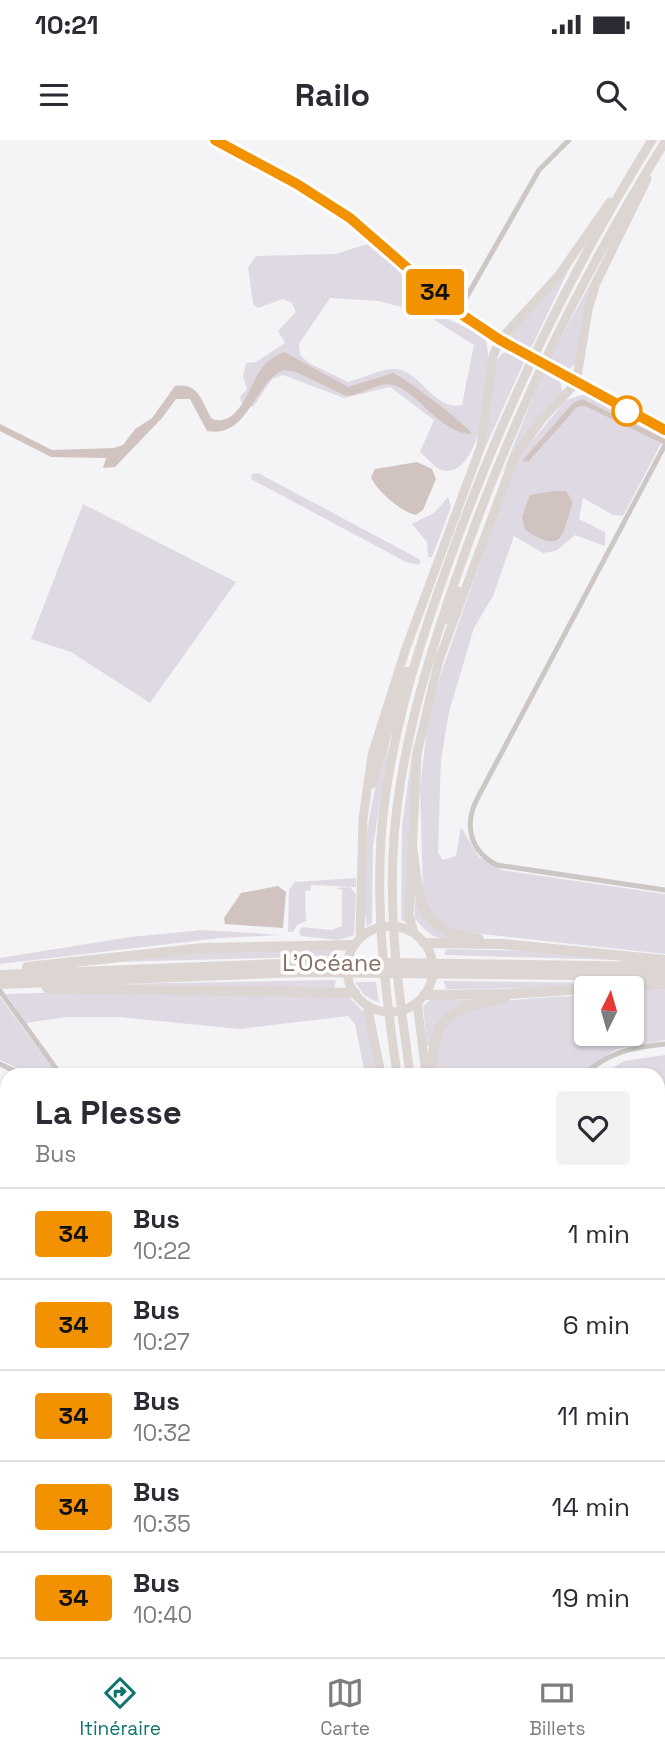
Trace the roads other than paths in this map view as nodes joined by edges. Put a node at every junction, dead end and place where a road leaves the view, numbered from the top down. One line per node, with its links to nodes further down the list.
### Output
1 (215, 140): 7 (street)
2 (569, 140): 7 (street)
3 (652, 140): 6 (highway)
4 (665, 142): 5 (highway)
5 (651, 164): 9 (highway); 12 (highway)
6 (617, 197): 8 (highway); 13 (highway)
7 (458, 312): 8 (street)
8 (500, 340): 9 (street); 15 (highway)
9 (576, 383): 10 (street); 14 (highway)
10 (665, 430)
11 (665, 446): 17 (street)
12 (465, 553): 14 (highway); 37 (highway)
13 (415, 659): 15 (highway); 36 (highway)
14 (439, 660): 16 (highway)
15 (363, 837): 19 (highway)
16 (413, 852): 18 (highway); 21 (highway)
17 (665, 890)
18 (414, 933): 19 (highway); 20 (highway)
19 (357, 941): 25 (highway); 30 (highway)
20 (424, 943): 21 (highway); 31 (highway)
21 (503, 944): 22 (highway)
22 (665, 960)
23 (665, 967): 24 (highway, L’Océane)
24 (447, 968): 26 (highway, L’Océane); 27 (highway, L’Océane)
25 (0, 970)
26 (665, 976)
27 (2, 984): 30 (highway); 34 (street)
28 (665, 984): 29 (highway)
29 (536, 992): 31 (highway); 39 (highway)
30 (355, 993): 32 (highway)
31 (417, 1001): 32 (highway); 38 (highway)
32 (367, 1005): 35 (highway)
33 (665, 1044): 40 (street)
34 (56, 1068)
35 (380, 1068)
36 (396, 1068)
37 (409, 1068)
38 (425, 1068)
39 (432, 1068)
40 (592, 1068)

